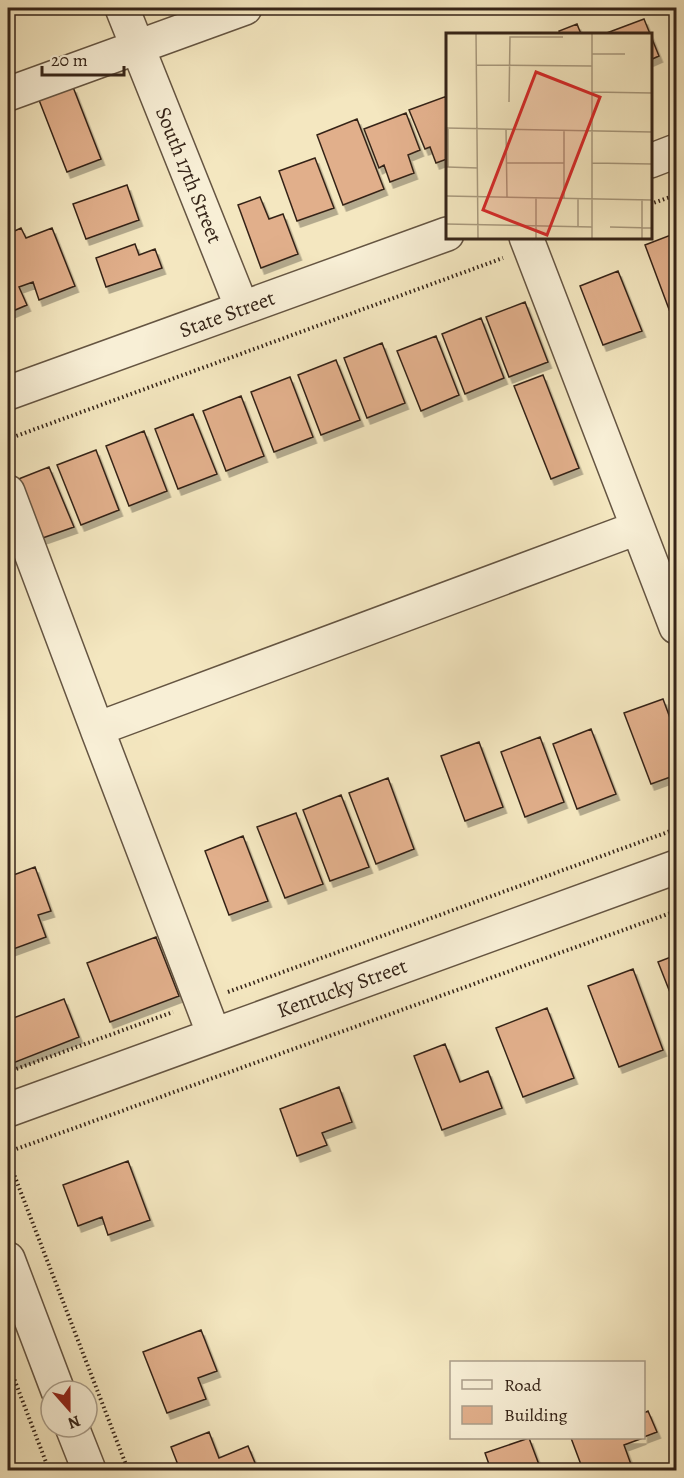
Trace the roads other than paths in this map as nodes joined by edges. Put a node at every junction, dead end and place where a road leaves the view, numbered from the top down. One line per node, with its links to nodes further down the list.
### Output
1 (122, 8): 3 (street, South 17th Street)
2 (245, 8): 3 (street)
3 (138, 47): 4 (street); 9 (street, South 17th Street)
4 (8, 94)
5 (676, 151): 6 (street)
6 (651, 161)
7 (446, 234): 9 (street, State Street)
8 (528, 242): 12 (street)
9 (242, 308): 10 (street, State Street)
10 (8, 393)
11 (8, 492): 14 (street)
12 (637, 528): 13 (street); 14 (street)
13 (676, 627)
14 (97, 729): 16 (street)
15 (676, 867): 16 (street, Kentucky Street)
16 (214, 1035): 17 (street, Kentucky Street)
17 (8, 1110)
18 (8, 1259): 19 (street)
19 (53, 1379)
20 (76, 1439): 21 (street)
21 (88, 1470)

